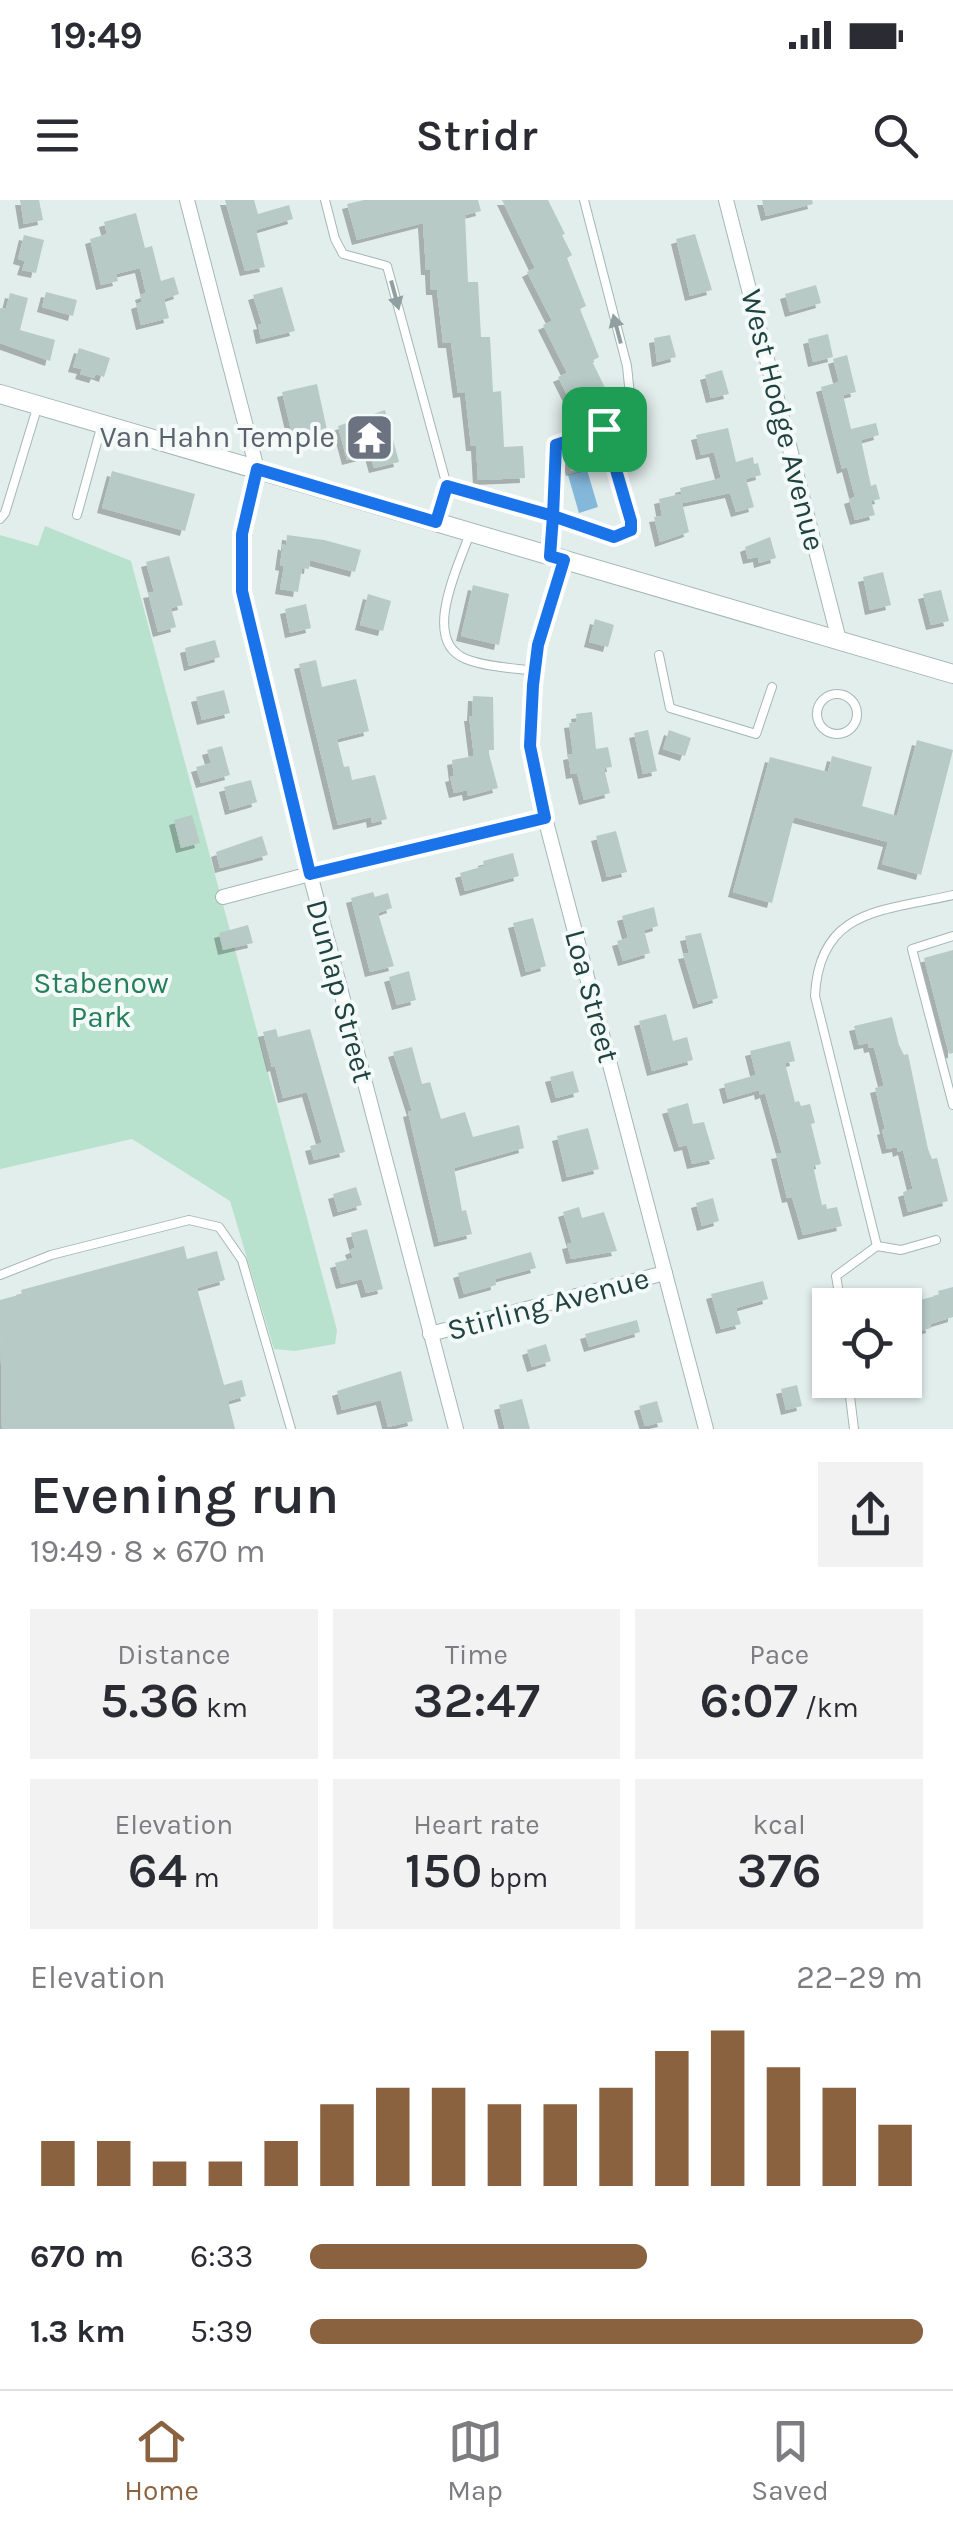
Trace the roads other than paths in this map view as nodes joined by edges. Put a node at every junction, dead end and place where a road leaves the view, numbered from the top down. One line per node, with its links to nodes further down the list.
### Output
1 (188, 200): 9 (street, Dunlap Street)
2 (325, 200): 10 (lane, one-way to 10)
3 (584, 200): 8 (lane, one-way to 3)
4 (726, 200): 17 (street, West Hodge Avenue)
5 (0, 394): 6 (street)
6 (38, 405): 7 (street); 13 (lane)
7 (102, 424): 9 (street); 11 (lane)
8 (604, 429): 12 (lane); 12 (lane)
9 (257, 469): 14 (street); 24 (street, Dunlap Street)
10 (447, 486): 12 (lane); 14 (lane)
11 (77, 515)
12 (553, 516): 16 (lane)
13 (0, 519)
14 (436, 522): 15 (street)
15 (470, 532): 16 (street); 19 (lane)
16 (557, 558): 17 (street); 19 (street, Loa Street)
17 (840, 640): 20 (street)
18 (658, 655): 21 (lane)
19 (535, 671): 23 (street, Loa Street)
20 (953, 674)
21 (772, 686)
22 (854, 704): 22 (lane)
23 (545, 818): 24 (street); 31 (street, Loa Street)
24 (310, 874): 26 (street); 34 (street, Dunlap Street)
25 (953, 895): 30 (lane)
26 (224, 898)
27 (953, 936): 28 (lane)
28 (953, 1104)
29 (936, 1240): 30 (lane)
30 (876, 1246): 33 (lane)
31 (665, 1273): 34 (street, Stirling Avenue); 38 (street, Loa Street)
32 (0, 1276): 36 (lane)
33 (838, 1288)
34 (430, 1334): 37 (street, Dunlap Street)
35 (850, 1398): 39 (lane)
36 (291, 1429)
37 (456, 1429)
38 (706, 1429)
39 (854, 1429)

